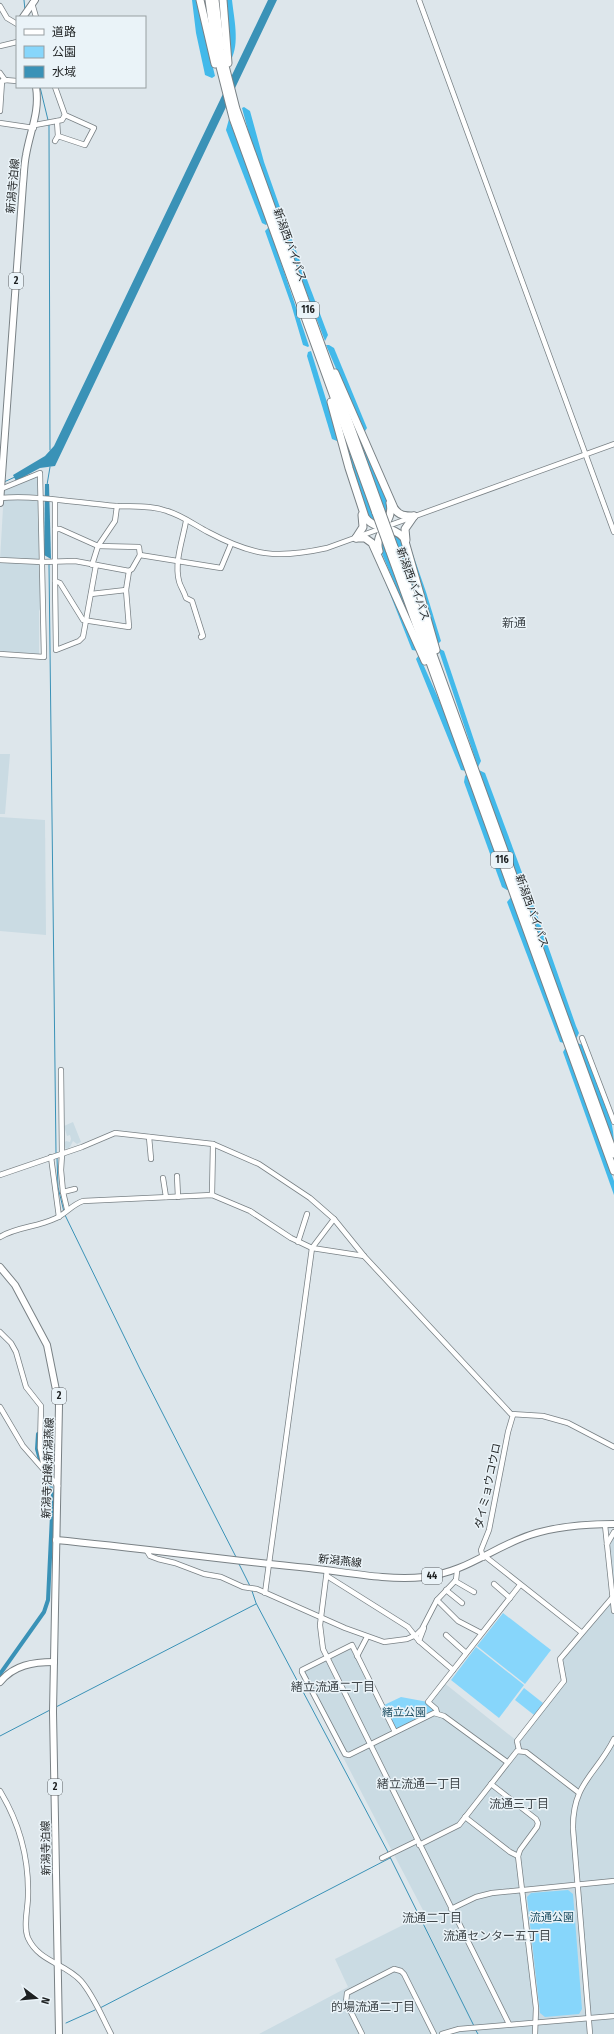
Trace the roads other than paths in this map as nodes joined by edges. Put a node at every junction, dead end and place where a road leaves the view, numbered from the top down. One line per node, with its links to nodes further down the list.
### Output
1 (200, 0): 13 (highway)
2 (209, 0): 13 (highway, 新潟西バイパス / 116)
3 (215, 0): 13 (highway, 新潟西バイパス / 116)
4 (223, 0): 13 (highway)
5 (419, 0): 29 (street)
6 (33, 1): 8 (main road); 9 (street)
7 (0, 6): 10 (street)
8 (24, 16)
9 (36, 16)
10 (16, 23)
11 (16, 42): 12 (street)
12 (0, 46)
13 (223, 68): 19 (highway, 新潟西バイパス / 116); 19 (highway, 新潟西バイパス / 116)
14 (0, 73): 15 (street)
15 (3, 81): 16 (street); 20 (street)
16 (16, 81)
17 (36, 88): 24 (main road, 新潟寺泊線 / 2)
18 (55, 88): 21 (street)
19 (233, 107): 27 (highway, 新潟西バイパス / 116); 27 (highway, 新潟西バイパス / 116)
20 (0, 111)
21 (65, 115): 22 (street); 25 (street)
22 (57, 121): 24 (street); 25 (street)
23 (0, 124): 24 (street)
24 (34, 126): 30 (main road, 新潟寺泊線 / 2)
25 (58, 136): 26 (street)
26 (55, 141)
27 (314, 336): 31 (highway); 37 (highway); 62 (highway, 新潟西バイパス / 116, bridge)
28 (614, 444): 29 (street)
29 (585, 454): 39 (street); 43 (street)
30 (1, 473): 32 (main road, 新潟寺泊線 / 2)
31 (384, 482): 39 (highway); 41 (highway)
32 (1, 488): 33 (main road, 新潟寺泊線 / 2); 34 (street)
33 (0, 498): 34 (street); 36 (main road, 新潟寺泊線 / 2)
34 (42, 499): 35 (street); 52 (street)
35 (54, 500): 38 (street); 42 (street)
36 (0, 503)
37 (360, 505): 41 (highway); 44 (highway)
38 (117, 506): 40 (street); 47 (street)
39 (414, 516): 41 (street); 46 (highway)
40 (186, 520): 45 (street); 50 (street)
41 (384, 527): 44 (street); 46 (highway); 54 (highway)
42 (55, 529): 47 (street); 51 (street)
43 (614, 532)
44 (356, 538): 45 (street); 54 (highway)
45 (231, 544): 50 (street)
46 (406, 544): 62 (highway)
47 (98, 546): 48 (street); 53 (street)
48 (140, 554): 50 (street); 55 (street)
49 (0, 560): 52 (street)
50 (179, 560): 60 (street)
51 (55, 561): 52 (street); 53 (street); 56 (street)
52 (43, 562): 61 (street)
53 (94, 565): 55 (street); 58 (street)
54 (384, 570): 62 (highway)
55 (129, 571): 57 (street)
56 (55, 581): 59 (street); 59 (street)
57 (126, 590): 58 (street); 59 (street)
58 (91, 594): 59 (street)
59 (86, 621)
60 (201, 637)
61 (0, 654)
62 (449, 707): 69 (highway, 新潟西バイパス / 116); 72 (highway, 新潟西バイパス / 116)
63 (582, 1038): 65 (street)
64 (61, 1070): 68 (street)
65 (614, 1122)
66 (150, 1137): 67 (street); 68 (street); 71 (street)
67 (213, 1144): 78 (street); 86 (street)
68 (61, 1154): 70 (street); 77 (street)
69 (614, 1154)
70 (52, 1157): 73 (street); 85 (street)
71 (151, 1159)
72 (614, 1170)
73 (0, 1175)
74 (177, 1176): 81 (street)
75 (163, 1178): 80 (street)
76 (74, 1189): 77 (street)
77 (63, 1192): 83 (street)
78 (212, 1195): 81 (street); 82 (street)
79 (234, 1196): 82 (street)
80 (166, 1197): 81 (street); 83 (street)
81 (178, 1197)
82 (233, 1203): 88 (street)
83 (66, 1210): 85 (street)
84 (307, 1214): 88 (street)
85 (60, 1216): 87 (street)
86 (334, 1219): 89 (street); 90 (street)
87 (0, 1237)
88 (298, 1242): 89 (street)
89 (312, 1248): 90 (street); 105 (street)
90 (364, 1256): 94 (street)
91 (0, 1267): 97 (main road, 新潟寺泊線;新潟燕線 / 2)
92 (0, 1332): 96 (street)
93 (0, 1407): 96 (street)
94 (513, 1416): 95 (street); 104 (street, ダイミョウコウロ)
95 (614, 1447)
96 (45, 1472): 97 (street)
97 (58, 1486): 101 (main road, 新潟寺泊線;新潟燕線 / 2)
98 (614, 1524): 99 (main road, 新潟燕線 / 44)
99 (605, 1525): 102 (street); 104 (main road, 新潟燕線 / 44)
100 (614, 1532): 102 (street)
101 (56, 1540): 103 (main road, 新潟燕線 / 44); 131 (main road, 新潟寺泊線 / 2)
102 (607, 1545): 109 (street)
103 (147, 1551): 105 (main road, 新潟燕線 / 44); 113 (street)
104 (484, 1558): 106 (main road, 新潟燕線 / 44); 111 (street)
105 (269, 1564): 107 (main road, 新潟燕線 / 44); 113 (street)
106 (456, 1571): 107 (main road, 新潟燕線 / 44); 108 (street)
107 (327, 1573): 120 (street); 124 (street)
108 (455, 1581): 112 (street); 114 (street)
109 (613, 1583): 116 (street)
110 (494, 1584): 115 (street)
111 (520, 1585): 115 (street); 122 (street)
112 (446, 1590): 117 (street); 118 (street)
113 (265, 1592): 120 (street)
114 (474, 1592)
115 (510, 1598): 123 (street)
116 (612, 1598): 119 (street); 122 (street)
117 (437, 1600): 121 (street); 123 (street)
118 (462, 1603)
119 (614, 1611)
120 (320, 1617): 126 (street); 130 (street)
121 (424, 1626): 124 (street); 127 (street)
122 (581, 1632): 138 (street)
123 (481, 1633): 128 (street)
124 (416, 1635): 126 (street); 127 (street)
125 (446, 1635): 128 (street)
126 (367, 1637): 129 (street)
127 (419, 1641): 132 (street)
128 (466, 1653): 132 (street)
129 (357, 1656): 130 (street); 135 (street)
130 (327, 1657): 137 (street); 137 (street)
131 (54, 1662): 133 (main road); 151 (main road, 新潟寺泊線 / 2)
132 (453, 1670): 134 (street)
133 (0, 1682)
134 (437, 1713): 135 (street); 139 (street)
135 (395, 1732): 137 (street)
136 (614, 1739): 142 (street)
137 (370, 1744): 144 (street)
138 (519, 1750): 139 (street); 142 (street)
139 (507, 1762): 140 (street)
140 (491, 1784): 143 (street); 145 (street)
141 (0, 1792): 151 (street)
142 (578, 1792): 148 (street)
143 (465, 1817): 144 (street); 145 (street)
144 (418, 1843): 146 (street); 150 (street)
145 (518, 1856): 149 (street)
146 (383, 1858)
147 (614, 1882): 148 (street)
148 (577, 1885): 149 (street); 153 (street)
149 (522, 1890): 150 (street); 154 (street)
150 (450, 1909): 155 (street)
151 (58, 1966): 156 (main road, 新潟寺泊線 / 2); 157 (street)
152 (614, 2016): 153 (street)
153 (588, 2018): 154 (street); 162 (street)
154 (537, 2022): 155 (street); 161 (street)
155 (509, 2024): 160 (street)
156 (59, 2034)
157 (111, 2034)
158 (362, 2034): 159 (street)
159 (434, 2034)
160 (442, 2034)
161 (535, 2034)
162 (590, 2034)

